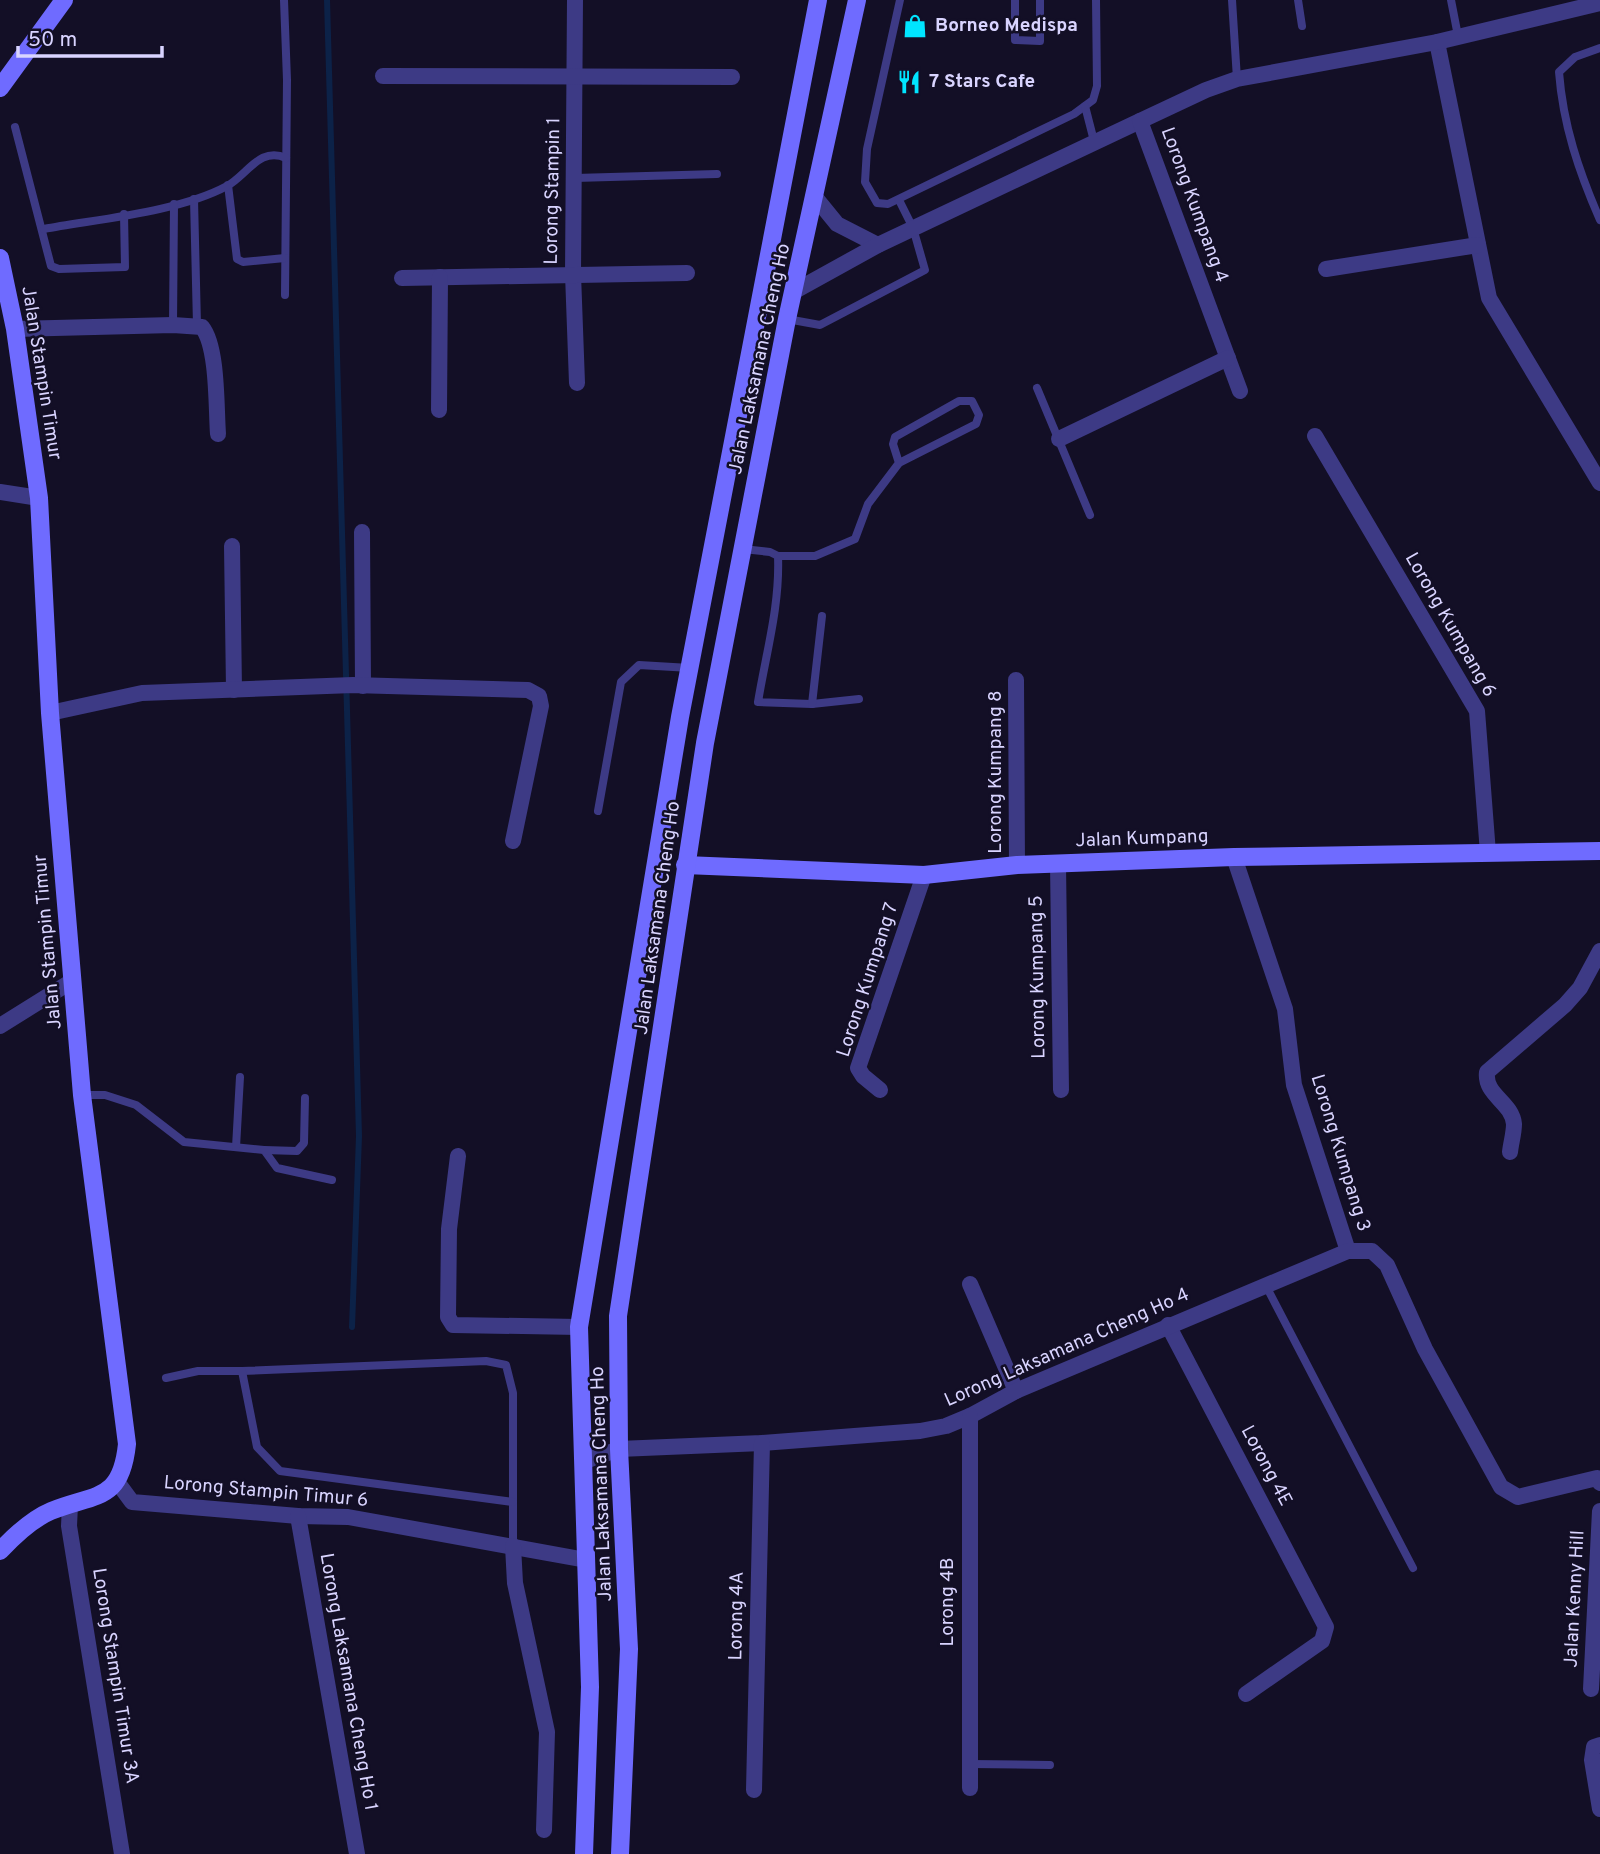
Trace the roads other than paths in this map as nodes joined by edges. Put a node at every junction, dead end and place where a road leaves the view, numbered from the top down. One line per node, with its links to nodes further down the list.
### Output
1 (64, 0): 22 (main road)
2 (284, 0): 27 (lane)
3 (575, 0): 20 (street, Lorong Stampin 1)
4 (818, 0): 72 (main road, Jalan Laksamana Cheng Ho)
5 (857, 0): 31 (main road, Jalan Laksamana Cheng Ho)
6 (900, 0): 33 (lane)
7 (1015, 0): 8 (lane)
8 (1040, 0)
9 (1096, 0): 23 (lane)
10 (1232, 0): 21 (lane)
11 (1298, 0): 14 (lane)
12 (1451, 0): 15 (lane)
13 (1600, 3): 15 (street, Lorong Kumpang 4)
14 (1303, 26)
15 (1458, 36): 16 (street, Lorong Kumpang 4)
16 (1437, 42): 21 (street, Lorong Kumpang 4); 40 (street)
17 (1600, 48): 36 (lane)
18 (383, 76): 20 (street)
19 (732, 77): 20 (street)
20 (575, 78): 29 (street, Lorong Stampin 1)
21 (1237, 79): 24 (street, Lorong Kumpang 4)
22 (0, 88)
23 (1085, 106): 26 (lane); 33 (lane)
24 (1140, 121): 26 (street); 54 (street, Lorong Kumpang 4)
25 (15, 127): 38 (lane)
26 (1094, 141): 37 (street)
27 (286, 158): 30 (lane); 42 (lane)
28 (717, 174): 29 (lane)
29 (575, 178): 45 (street, Lorong Stampin 1)
30 (228, 186): 32 (lane); 42 (lane)
31 (815, 197): 39 (street); 48 (main road, Jalan Laksamana Cheng Ho)
32 (194, 199): 34 (lane); 52 (lane)
33 (899, 200): 37 (lane)
34 (174, 204): 35 (lane); 51 (lane)
35 (124, 214): 38 (lane); 38 (lane)
36 (1600, 220)
37 (913, 228): 39 (street); 50 (lane)
38 (44, 229)
39 (878, 245): 48 (street)
40 (1478, 246): 43 (street); 63 (street)
41 (0, 258): 53 (main road, Jalan Stampin Timur)
42 (285, 258): 49 (lane)
43 (1326, 270)
44 (687, 273): 45 (street)
45 (573, 274): 46 (street); 55 (street, Lorong Stampin 1)
46 (440, 277): 47 (street); 58 (street)
47 (402, 278)
48 (793, 292): 50 (main road, Jalan Laksamana Cheng Ho)
49 (285, 295)
50 (788, 319): 69 (main road, Jalan Laksamana Cheng Ho)
51 (173, 325): 52 (street); 53 (street)
52 (197, 325): 59 (street)
53 (15, 329): 65 (main road, Jalan Stampin Timur)
54 (1228, 358): 57 (street, Lorong Kumpang 4); 61 (street)
55 (577, 383)
56 (1037, 388): 61 (lane)
57 (1240, 391)
58 (439, 410)
59 (218, 434)
60 (1315, 436): 82 (street, Lorong Kumpang 6)
61 (1059, 439): 66 (lane)
62 (900, 463): 62 (lane); 70 (lane)
63 (1600, 484)
64 (0, 492): 65 (street)
65 (38, 498): 78 (main road, Jalan Stampin Timur)
66 (1090, 515)
67 (362, 533): 74 (street)
68 (232, 546): 75 (street)
69 (743, 549): 70 (lane); 85 (main road, Jalan Laksamana Cheng Ho)
70 (778, 556): 77 (lane)
71 (822, 616): 77 (lane)
72 (690, 668): 79 (lane); 105 (main road, Jalan Laksamana Cheng Ho)
73 (1016, 680): 86 (street, Lorong Kumpang 8)
74 (358, 685): 75 (street); 80 (street)
75 (233, 690): 78 (street)
76 (859, 699): 77 (lane)
77 (812, 704)
78 (50, 713): 89 (main road, Jalan Stampin Timur)
79 (598, 811)
80 (513, 841)
81 (1600, 851): 82 (main road, Jalan Kumpang)
82 (1488, 853): 83 (main road, Jalan Kumpang)
83 (1234, 857): 84 (main road, Jalan Kumpang); 101 (street, Lorong Kumpang 3)
84 (1058, 864): 86 (main road, Jalan Kumpang); 93 (street, Lorong Kumpang 5)
85 (685, 865): 87 (main road, Jalan Kumpang); 111 (main road, Jalan Laksamana Cheng Ho)
86 (1017, 865): 87 (main road, Jalan Kumpang)
87 (924, 875): 92 (street, Lorong Kumpang 7)
88 (1600, 951): 98 (street)
89 (72, 981): 90 (street); 94 (main road, Jalan Stampin Timur)
90 (0, 1026)
91 (240, 1077): 96 (lane)
92 (880, 1090)
93 (1061, 1090)
94 (82, 1095): 96 (lane); 113 (main road, Jalan Stampin Timur)
95 (305, 1098): 97 (lane)
96 (236, 1147): 97 (lane)
97 (264, 1150): 100 (lane)
98 (1510, 1152)
99 (458, 1156): 105 (street)
100 (332, 1180)
101 (1348, 1251): 103 (street, Lorong Laksamana Cheng Ho 4); 114 (street, Lorong Kumpang 3)
102 (970, 1284): 108 (street)
103 (1265, 1284): 104 (street, Lorong Laksamana Cheng Ho 4); 122 (lane)
104 (1168, 1325): 108 (street, Lorong Laksamana Cheng Ho 4); 124 (street, Lorong 4E)
105 (579, 1327): 112 (main road, Jalan Laksamana Cheng Ho)
106 (242, 1371): 107 (lane); 115 (lane); 115 (lane)
107 (166, 1378)
108 (1016, 1391): 109 (street, Lorong Laksamana Cheng Ho 4)
109 (970, 1416): 110 (street, Lorong Laksamana Cheng Ho 4); 126 (street, Lorong 4B)
110 (762, 1443): 111 (street, Lorong Laksamana Cheng Ho 4); 129 (street, Lorong 4A)
111 (620, 1449): 112 (street, Lorong Laksamana Cheng Ho 4); 135 (main road, Jalan Laksamana Cheng Ho)
112 (585, 1461): 121 (main road, Jalan Laksamana Cheng Ho)
113 (118, 1483): 116 (main road); 118 (street, Lorong Stampin Timur 6)
114 (1600, 1483)
115 (513, 1502): 119 (lane)
116 (70, 1505): 120 (main road); 132 (street, Lorong Stampin Timur 3A)
117 (1600, 1511): 123 (street, Jalan Kenny Hill)
118 (298, 1517): 119 (street, Lorong Stampin Timur 6); 133 (street, Lorong Laksamana Cheng Ho 1)
119 (513, 1546): 121 (street, Lorong Stampin Timur 6); 131 (street)
120 (0, 1552)
121 (586, 1560): 134 (main road, Jalan Laksamana Cheng Ho)
122 (1413, 1568)
123 (1591, 1689)
124 (1246, 1694)
125 (1597, 1746): 130 (street)
126 (969, 1764): 127 (lane); 128 (street, Lorong 4B)
127 (1050, 1765)
128 (970, 1788)
129 (754, 1790)
130 (1600, 1809)
131 (544, 1830)
132 (122, 1854)
133 (357, 1854)
134 (584, 1854)
135 (620, 1854)

